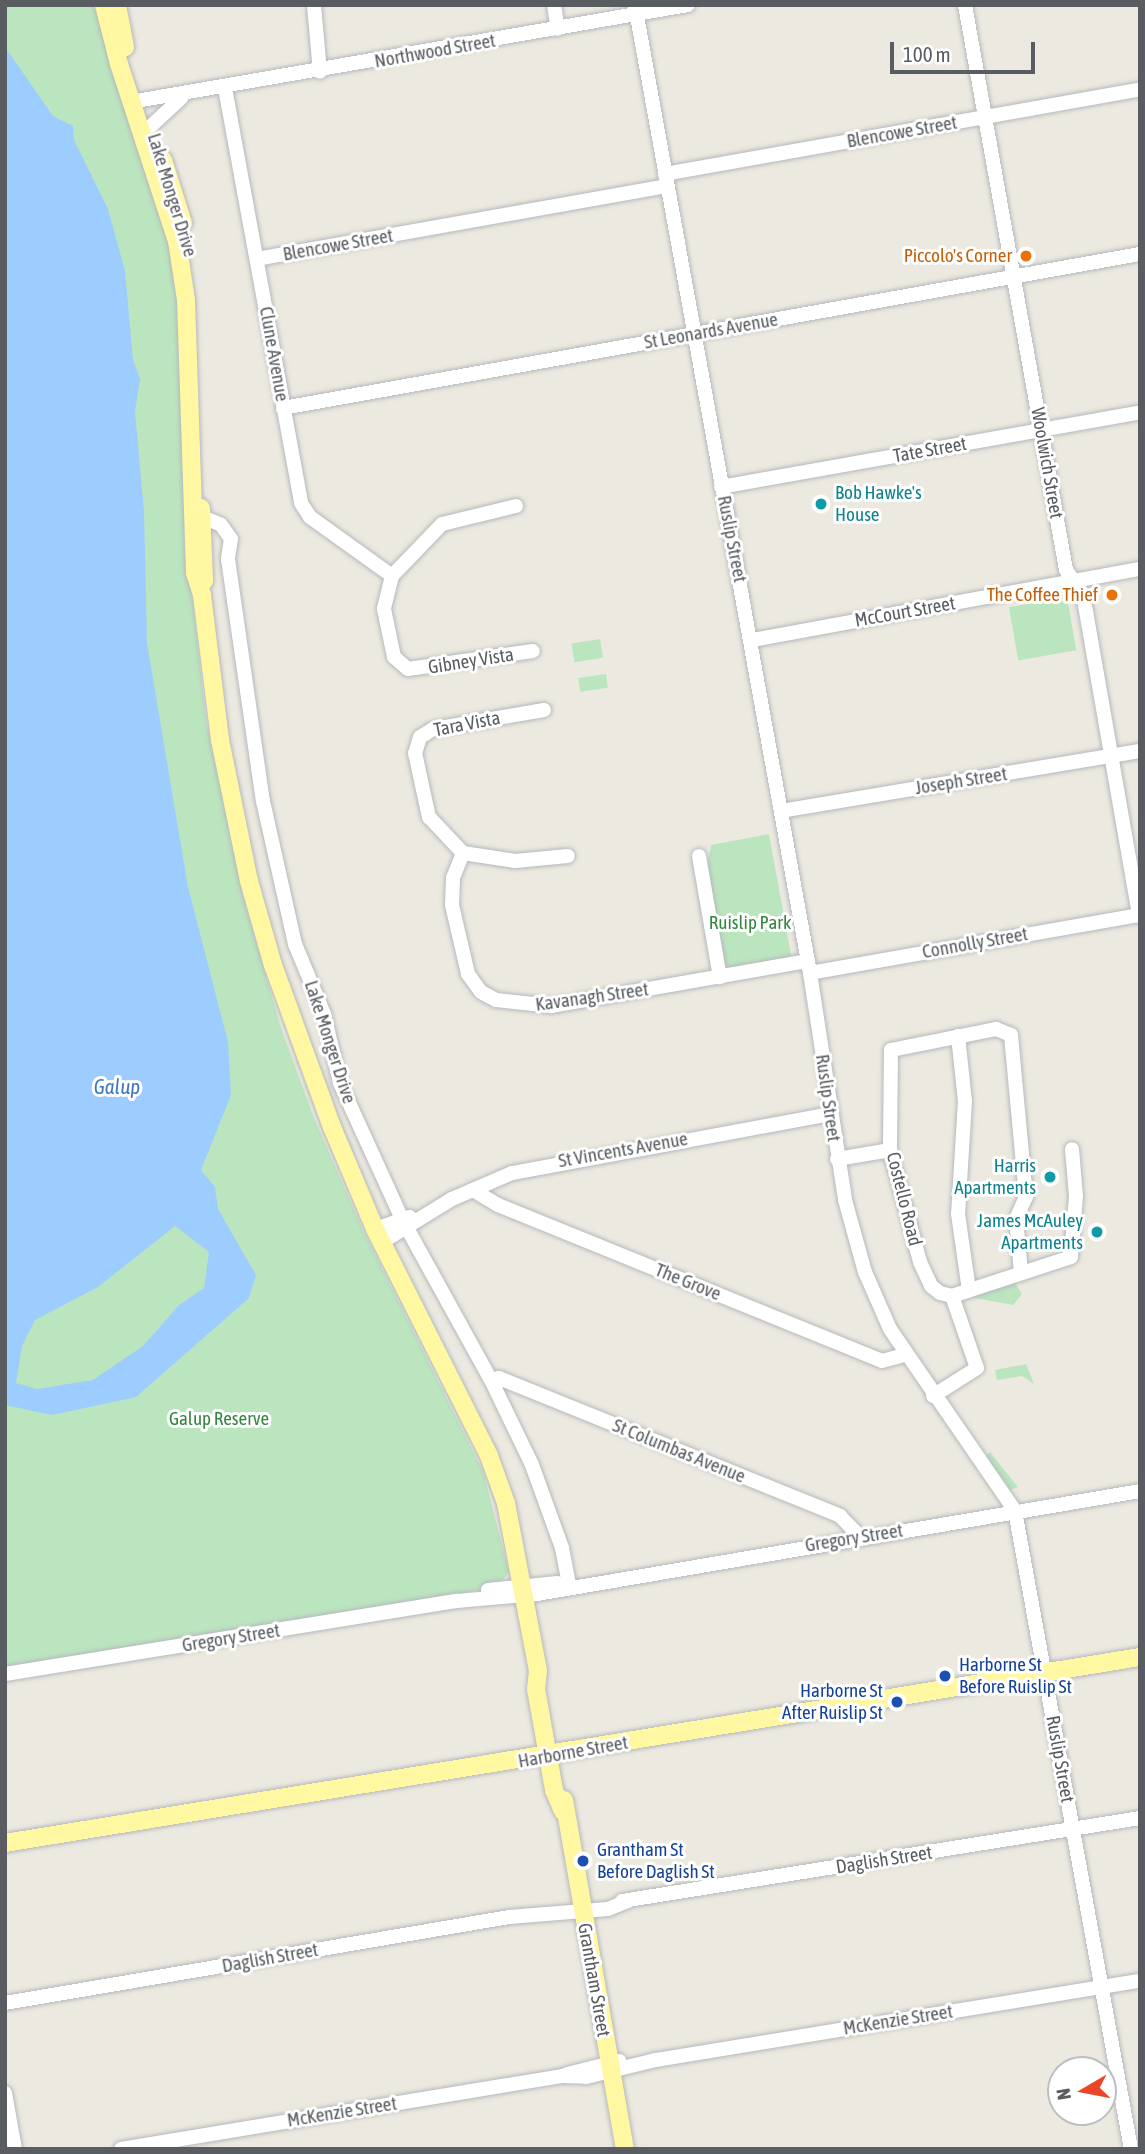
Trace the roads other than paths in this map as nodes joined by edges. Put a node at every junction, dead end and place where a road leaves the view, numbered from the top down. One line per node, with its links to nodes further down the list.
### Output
1 (104, 5): 26 (main road, Lake Monger Drive)
2 (117, 5): 13 (main road, Lake Monger Drive)
3 (314, 5): 9 (street)
4 (554, 5): 8 (street)
5 (688, 5): 7 (street, Northwood Street)
6 (965, 5): 14 (street, Woolwich Street)
7 (636, 10): 8 (street, Northwood Street); 16 (street, Ruslip Street)
8 (558, 29): 9 (street, Northwood Street)
9 (320, 72): 10 (street, Northwood Street)
10 (225, 88): 12 (street, Northwood Street); 18 (street, Clune Avenue)
11 (1140, 89): 14 (street, Blencowe Street)
12 (182, 97): 13 (street, Northwood Street); 15 (street)
13 (142, 100): 15 (main road, Lake Monger Drive)
14 (985, 117): 16 (street, Blencowe Street); 19 (street, Woolwich Street)
15 (151, 126): 26 (main road, Lake Monger Drive)
16 (666, 180): 18 (street, Blencowe Street); 20 (street, Ruslip Street)
17 (1140, 254): 19 (street, St Leonards Avenue)
18 (257, 259): 21 (street, Clune Avenue)
19 (1014, 276): 20 (street, St Leonards Avenue); 23 (street, Woolwich Street)
20 (694, 335): 21 (street, St Leonards Avenue); 24 (street, Ruslip Street)
21 (283, 408): 28 (street, Clune Avenue)
22 (1140, 412): 23 (street, Tate Street)
23 (1041, 430): 24 (street, Tate Street); 29 (street, Woolwich Street)
24 (721, 487): 30 (street, Ruslip Street)
25 (516, 506): 28 (street)
26 (197, 514): 48 (street, Lake Monger Drive); 49 (main road, Lake Monger Drive)
27 (1140, 569): 29 (street, McCourt Street)
28 (392, 576): 31 (street, Gibney Vista)
29 (1075, 581): 30 (street, McCourt Street); 34 (street, Woolwich Street)
30 (752, 640): 35 (street, Ruslip Street)
31 (533, 651)
32 (544, 710): 36 (street, Tara Vista)
33 (1140, 751): 34 (street, Joseph Street)
34 (1112, 756): 35 (street, Joseph Street); 39 (street, Woolwich Street)
35 (781, 811): 40 (street, Ruslip Street)
36 (463, 853): 37 (street); 41 (street, Kavanagh Street)
37 (568, 856)
38 (699, 856): 41 (street)
39 (1140, 915): 40 (street, Connolly Street)
40 (809, 967): 41 (street, Kavanagh Street); 43 (street, Ruslip Street)
41 (720, 977)
42 (957, 1036): 45 (street, Costello Road); 50 (street); 51 (street)
43 (830, 1114): 46 (street, Ruslip Street); 47 (street, St Vincents Avenue)
44 (1072, 1149): 50 (street)
45 (890, 1150): 46 (street); 52 (street, Costello Road)
46 (837, 1159): 53 (street, Ruslip Street)
47 (473, 1190): 48 (street, St Vincents Avenue); 53 (street, The Grove)
48 (405, 1224): 49 (street, St Vincents Avenue); 54 (street, Lake Monger Drive)
49 (378, 1236): 59 (main road, Lake Monger Drive)
50 (1021, 1272): 51 (street)
51 (969, 1290): 52 (street)
52 (952, 1296): 55 (street)
53 (905, 1355): 55 (street, Ruslip Street)
54 (491, 1380): 58 (street, St Columbas Avenue); 60 (street, Lake Monger Drive)
55 (933, 1396): 57 (street, Ruslip Street)
56 (1140, 1491): 57 (street, Gregory Street)
57 (1016, 1511): 58 (street, Gregory Street); 64 (street, Ruslip Street)
58 (860, 1537): 60 (street, Gregory Street)
59 (518, 1557): 61 (main road, Grantham Street)
60 (569, 1585): 61 (street, Gregory Street)
61 (523, 1589): 65 (street, Gregory Street); 66 (main road, Grantham Street)
62 (1140, 1648): 64 (main road, Harborne Street)
63 (1140, 1657): 64 (main road, Harborne Street)
64 (1044, 1669): 66 (main road, Harborne Street); 68 (street, Ruslip Street)
65 (5, 1674)
66 (553, 1750): 69 (main road, Harborne Street); 70 (main road, Harborne Street); 71 (main road, Grantham Street)
67 (1140, 1818): 68 (street, Daglish Street)
68 (1073, 1828): 71 (street, Daglish Street); 73 (street, Ruslip Street)
69 (5, 1834)
70 (5, 1843)
71 (581, 1909): 74 (street, Daglish Street); 75 (main road, Grantham Street)
72 (1140, 1981): 73 (street, McKenzie Street)
73 (1102, 1987): 75 (street, McKenzie Street); 77 (street, Ruslip Street)
74 (5, 2003)
75 (610, 2068): 79 (street, McKenzie Street); 80 (main road, Grantham Street)
76 (5, 2092): 78 (street)
77 (1134, 2146): 81 (street)
78 (15, 2149)
79 (121, 2149)
80 (625, 2149)
81 (1114, 2149)

